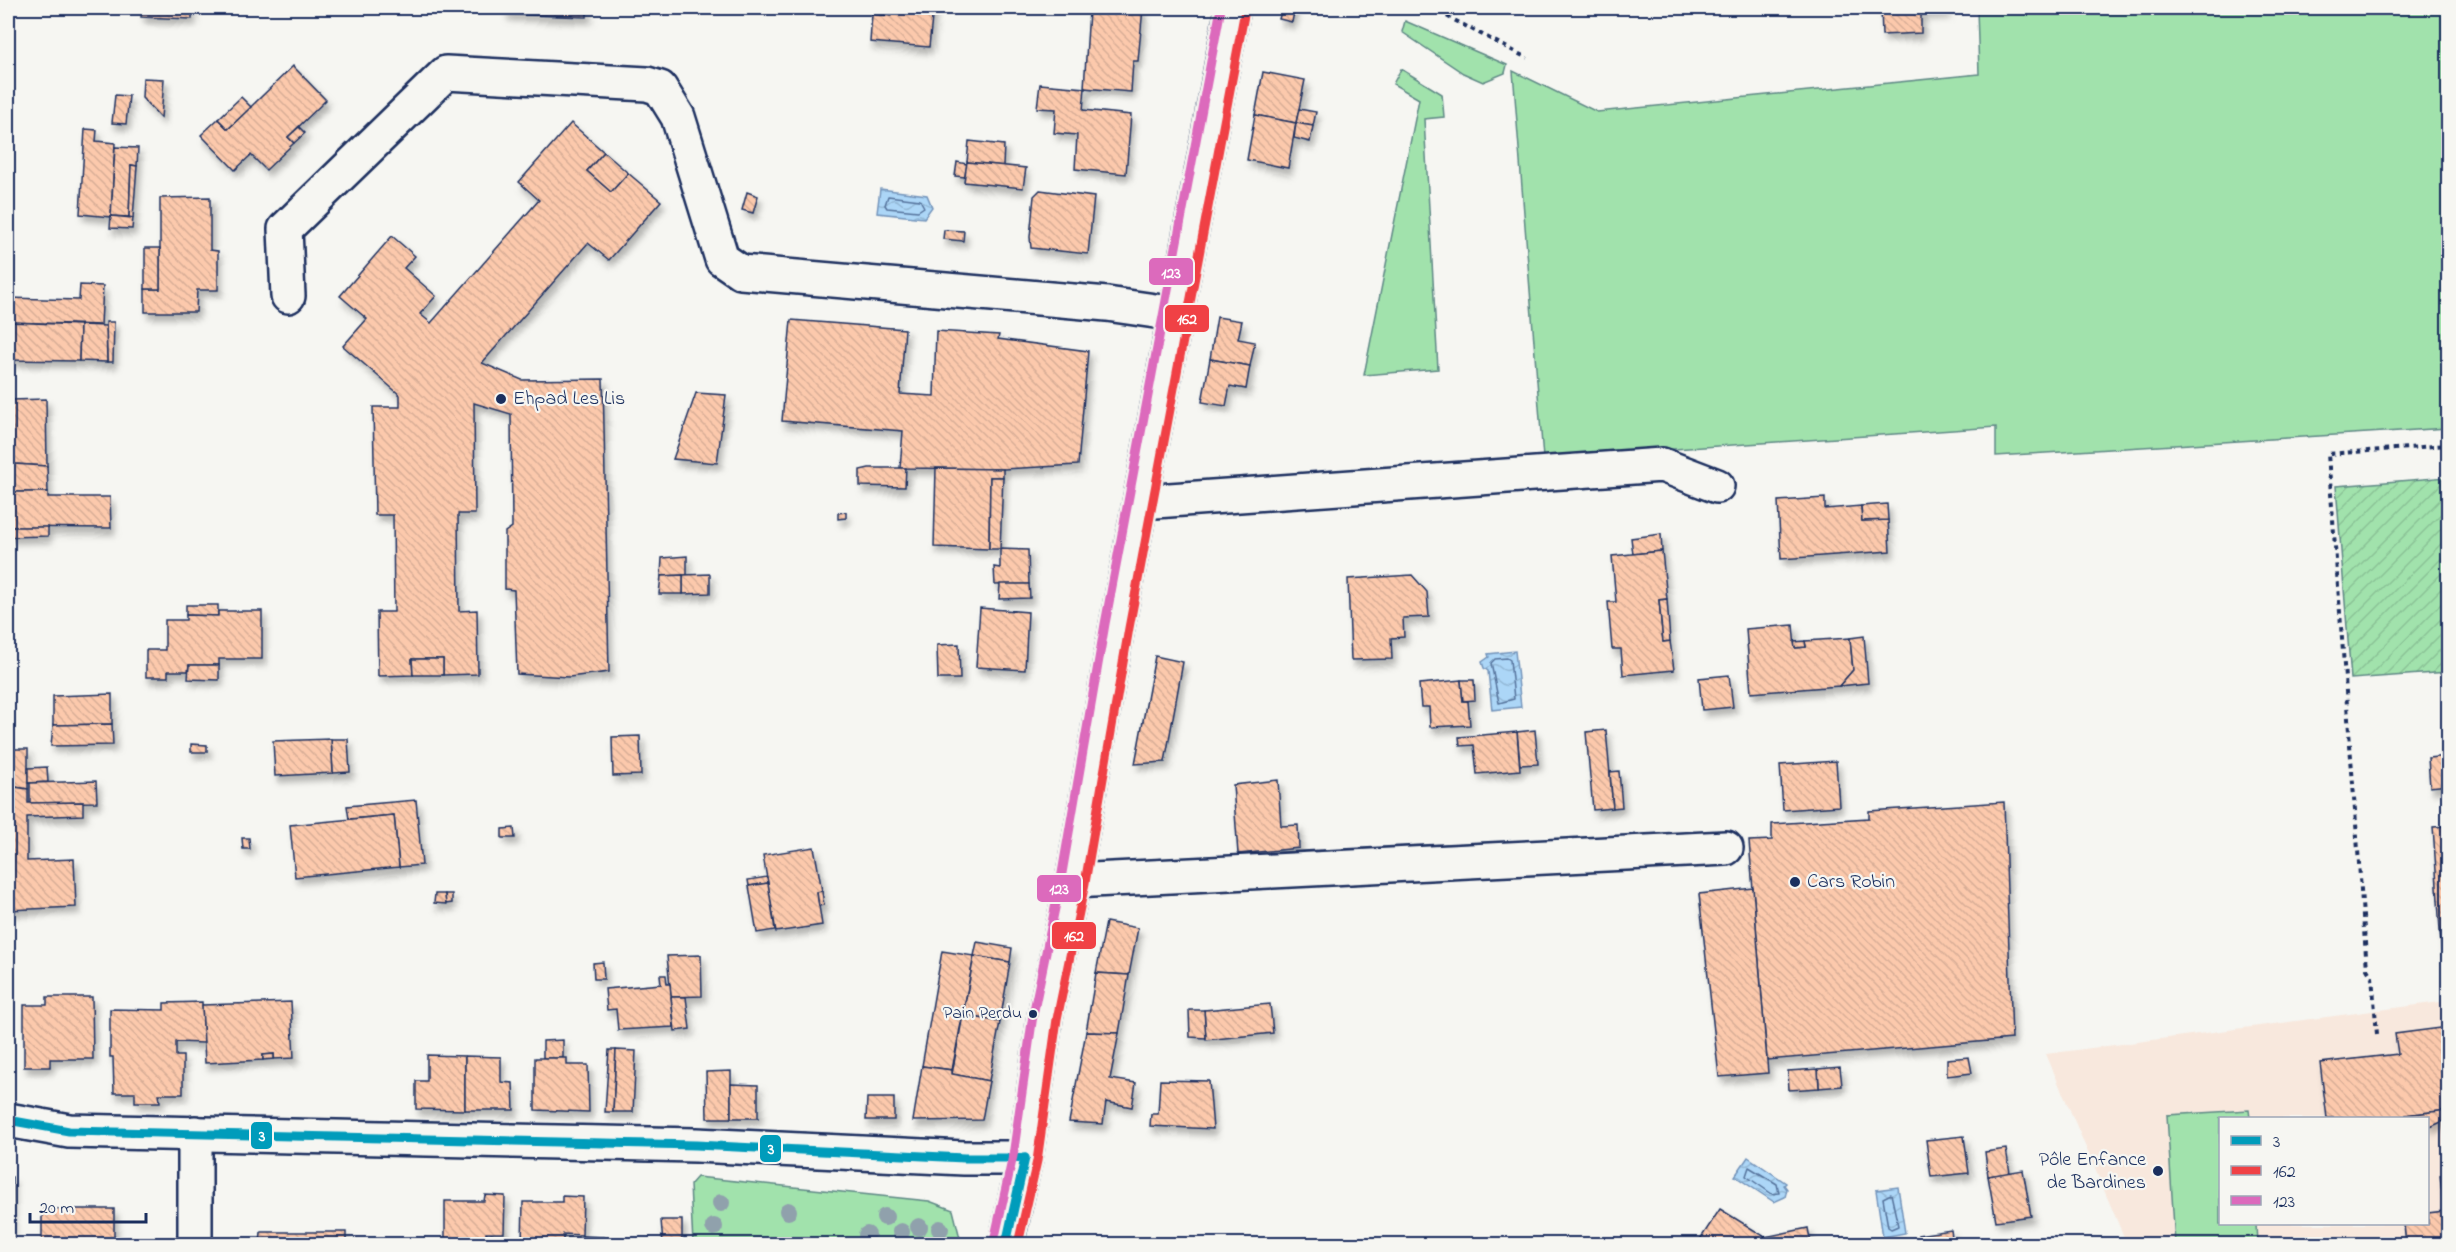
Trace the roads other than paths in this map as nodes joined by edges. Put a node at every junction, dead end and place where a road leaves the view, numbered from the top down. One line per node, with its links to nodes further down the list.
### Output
1 (1233, 8): 3 (street)
2 (288, 296): 3 (street)
3 (1176, 314): 5 (street)
4 (1717, 486): 5 (street)
5 (1141, 501): 7 (street)
6 (1726, 848): 7 (street)
7 (1073, 881): 10 (street)
8 (8, 1120): 9 (street)
9 (195, 1133): 10 (street); 11 (street)
10 (1024, 1158): 12 (street)
11 (195, 1245)
12 (1006, 1245)

